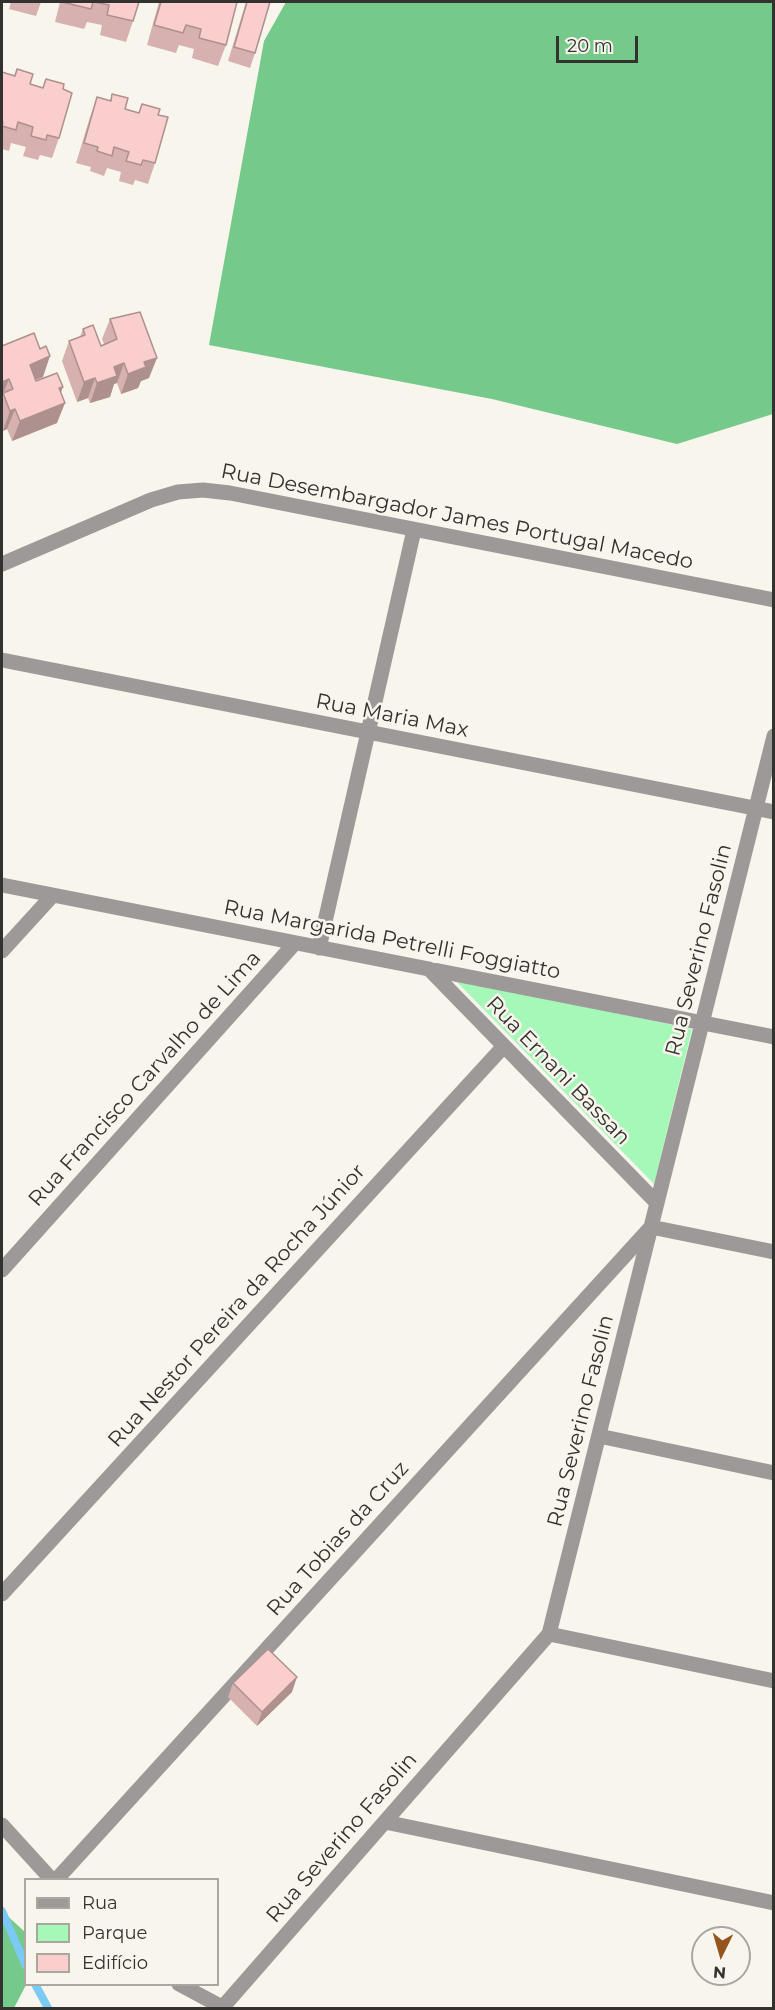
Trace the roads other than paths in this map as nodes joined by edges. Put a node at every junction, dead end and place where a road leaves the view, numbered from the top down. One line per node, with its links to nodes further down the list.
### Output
1 (414, 530): 2 (street, Rua Desembargador James Portugal Macedo); 3 (street, Rua Desembargador James Portugal Macedo); 5 (street)
2 (2, 564)
3 (774, 600)
4 (2, 660): 5 (street, Rua Maria Max)
5 (368, 732): 7 (street, Rua Maria Max); 12 (street)
6 (774, 736): 7 (street, Rua Severino Fasolin)
7 (755, 809): 8 (street, Rua Maria Max); 15 (street, Rua Severino Fasolin)
8 (774, 812)
9 (2, 885): 10 (street, Rua Margarida Petrelli Foggiatto)
10 (53, 895): 11 (street, Rua Margarida Petrelli Foggiatto); 13 (street)
11 (295, 943): 12 (street, Rua Margarida Petrelli Foggiatto); 21 (street, Rua Francisco Carvalho de Lima)
12 (319, 948): 14 (street, Rua Margarida Petrelli Foggiatto)
13 (2, 951)
14 (429, 969): 15 (street, Rua Margarida Petrelli Foggiatto); 17 (street, Rua Ernani Bassan)
15 (702, 1023): 16 (street, Rua Margarida Petrelli Foggiatto); 18 (street, Rua Severino Fasolin)
16 (774, 1037)
17 (504, 1046): 18 (street, Rua Ernani Bassan); 24 (street, Rua Nestor Pereira da Rocha Júnior)
18 (657, 1203): 19 (street, Rua Severino Fasolin)
19 (651, 1227): 20 (street); 22 (street, Rua Severino Fasolin); 30 (street, Rua Tobias da Cruz)
20 (774, 1252)
21 (2, 1270)
22 (598, 1436): 23 (street); 25 (street, Rua Severino Fasolin)
23 (774, 1473)
24 (2, 1594)
25 (549, 1634): 26 (street); 27 (street, Rua Severino Fasolin)
26 (774, 1681)
27 (385, 1822): 31 (street); 33 (street, Rua Severino Fasolin)
28 (2, 1825): 29 (street)
29 (52, 1878)
30 (56, 1878)
31 (774, 1903)
32 (183, 1986): 33 (street)
33 (223, 2008)

